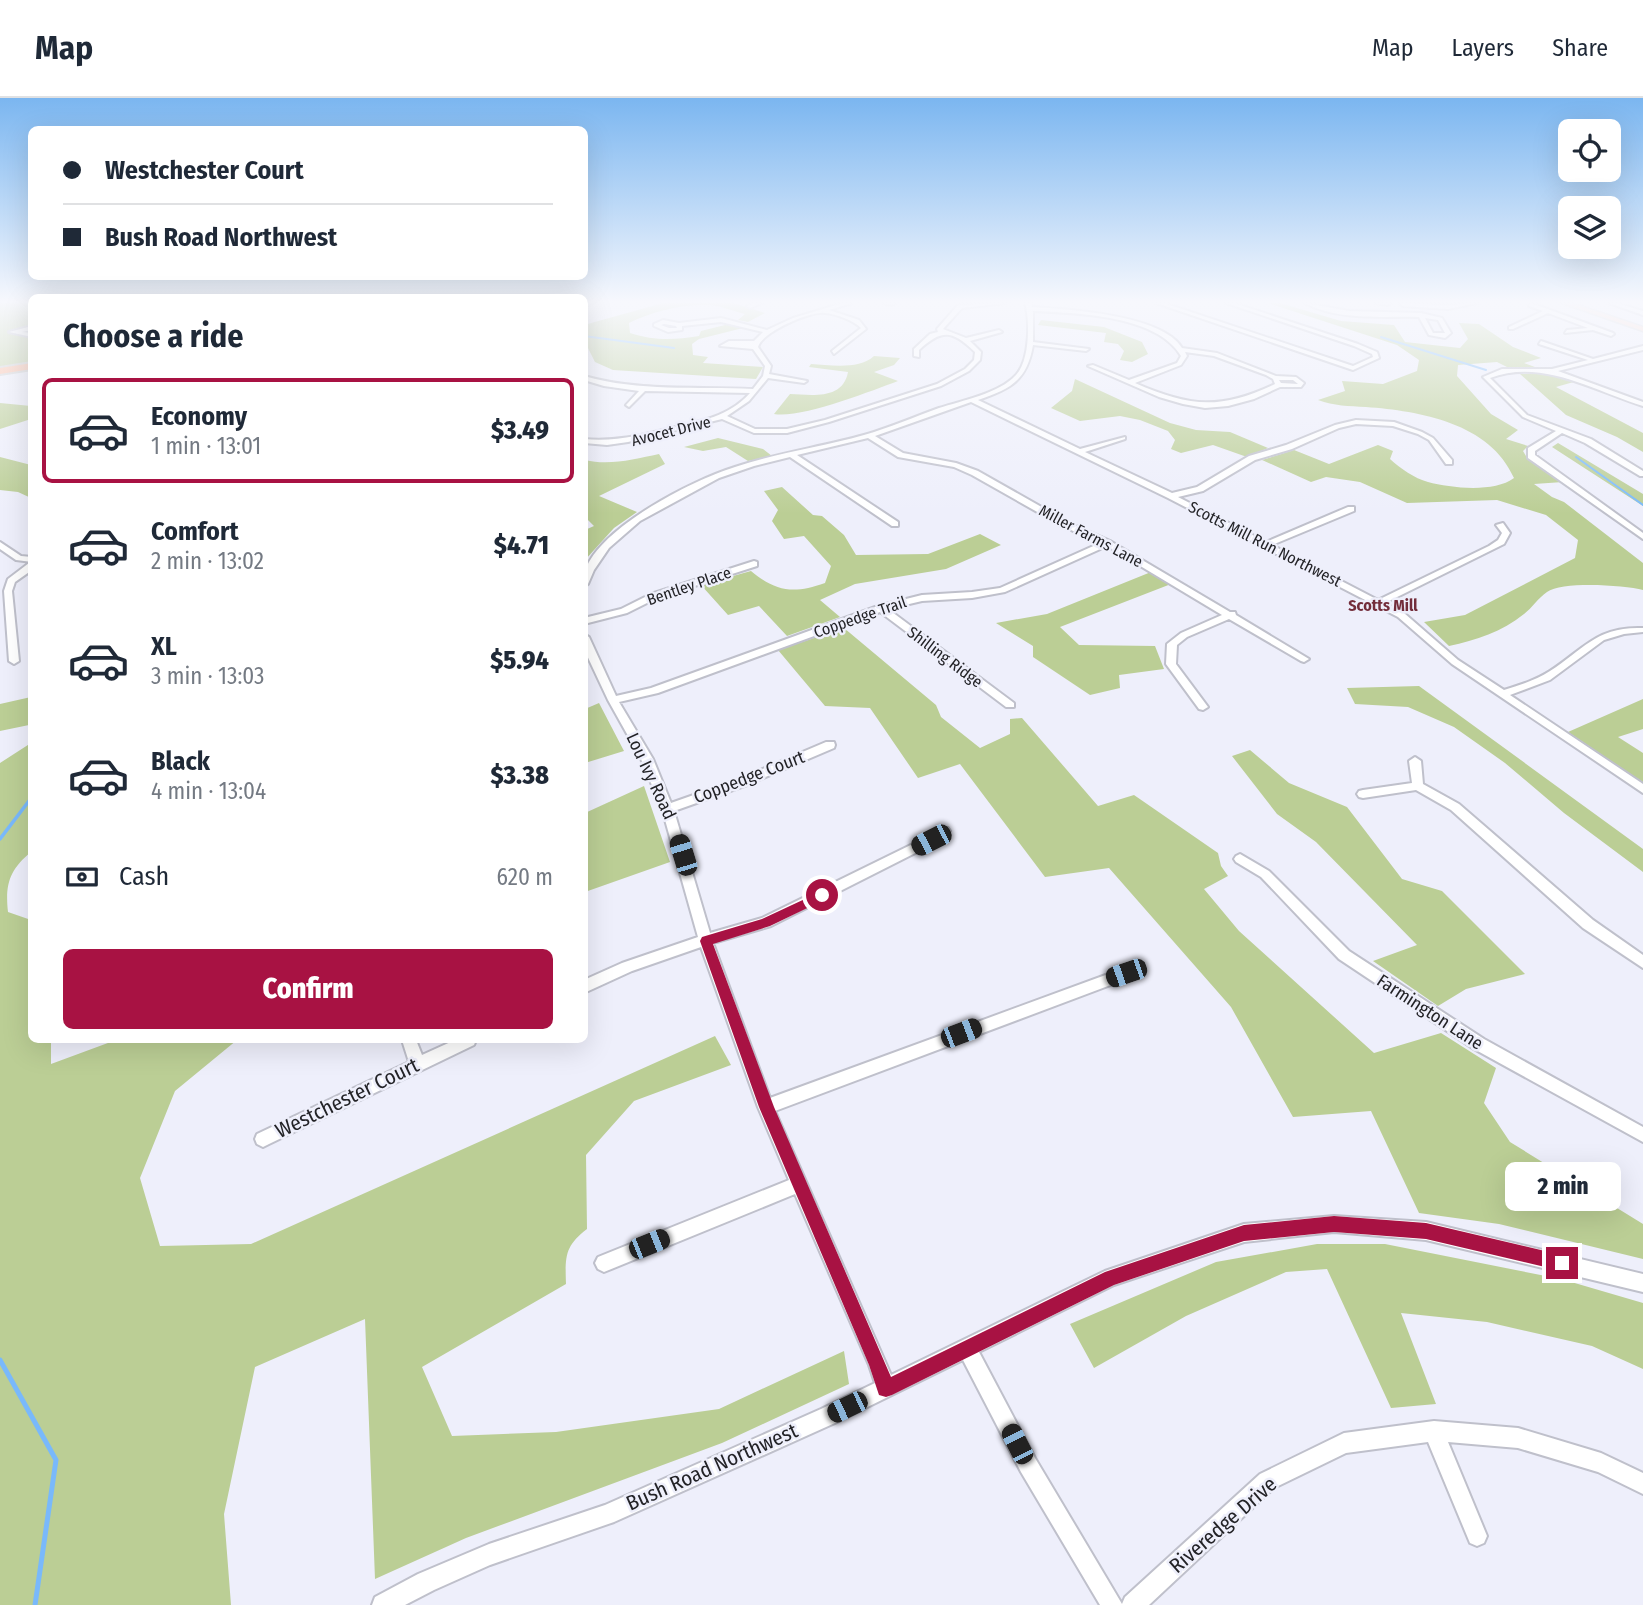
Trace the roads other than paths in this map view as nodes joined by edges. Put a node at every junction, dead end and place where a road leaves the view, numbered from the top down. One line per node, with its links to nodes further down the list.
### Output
1 (961, 373): 23 (street)
2 (1022, 373): 16 (street)
3 (1109, 373): 12 (street)
4 (1154, 373): 12 (street)
5 (1263, 373): 9 (street)
6 (1496, 373): 24 (street)
7 (1558, 373): 17 (street)
8 (766, 376): 11 (street); 15 (street, Avocet Drive)
9 (1275, 378): 13 (street); 13 (street)
10 (588, 379): 14 (street)
11 (804, 381)
12 (1131, 382): 19 (street)
13 (1279, 385): 20 (street)
14 (645, 388): 15 (street); 18 (street)
15 (755, 391): 23 (street, Avocet Drive)
16 (972, 400): 25 (street); 28 (street, Scotts Mill Run Northwest)
17 (1643, 404)
18 (629, 405)
19 (1187, 405): 20 (street); 21 (street)
20 (1218, 406): 22 (street)
21 (1195, 413)
22 (1205, 415)
23 (723, 417): 27 (street, Avocet Drive)
24 (1562, 431): 31 (street); 36 (street)
25 (869, 436): 29 (street); 37 (street, Miller Farms Lane)
26 (1123, 438): 28 (street)
27 (588, 441)
28 (1081, 451): 32 (street, Scotts Mill Run Northwest)
29 (792, 455): 34 (street); 43 (street)
30 (1449, 462): 32 (street)
31 (1643, 474)
32 (1171, 496): 38 (street, Scotts Mill Run Northwest)
33 (1352, 509): 38 (street)
34 (895, 524)
35 (1500, 525): 44 (street)
36 (1643, 537)
37 (1107, 543): 45 (street, Coppedge Trail); 46 (street, Miller Farms Lane)
38 (1266, 544): 44 (street, Scotts Mill Run Northwest)
39 (0, 545): 40 (street)
40 (28, 561)
41 (754, 564): 47 (street, Bentley Place)
42 (28, 566): 51 (street)
43 (588, 576)
44 (1380, 603): 52 (street, Scotts Mill Run Northwest)
45 (881, 608): 53 (street, Coppedge Trail); 54 (street, Shilling Ridge)
46 (1232, 614): 50 (street, Miller Farms Lane); 55 (street)
47 (588, 620)
48 (1641, 630): 52 (street)
49 (588, 646): 53 (street, Lou Ivy Road)
50 (1304, 659)
51 (15, 662)
52 (1501, 694): 59 (street, Scotts Mill Run Northwest)
53 (613, 699): 61 (street, Lou Ivy Road)
54 (1010, 705)
55 (1203, 707)
56 (830, 745): 61 (street, Coppedge Court)
57 (1415, 761): 58 (street)
58 (1418, 786): 60 (street); 65 (street)
59 (1643, 789)
60 (1363, 794)
61 (668, 808): 64 (street, Lou Ivy Road)
62 (944, 831): 64 (street)
63 (1240, 859): 72 (street, Farmington Lane)
64 (706, 941): 67 (street); 71 (street, Lou Ivy Road)
65 (1643, 962)
66 (1126, 973): 71 (street)
67 (588, 985)
68 (410, 1043): 70 (street)
69 (462, 1043): 70 (street, Westchester Court)
70 (417, 1063): 73 (street, Westchester Court)
71 (766, 1107): 74 (street, Lou Ivy Road)
72 (1643, 1135)
73 (263, 1139)
74 (799, 1184): 75 (street); 78 (street, Lou Ivy Road)
75 (604, 1263)
76 (1643, 1283): 77 (street, Bush Road Northwest)
77 (966, 1347): 78 (street, Bush Road Northwest); 83 (street)
78 (886, 1388): 82 (street, Bush Road Northwest)
79 (1434, 1431): 80 (street, Riveredge Drive); 81 (street); 84 (street, Riveredge Drive)
80 (1643, 1484)
81 (1477, 1536)
82 (383, 1605)
83 (1112, 1605)
84 (1133, 1605)

